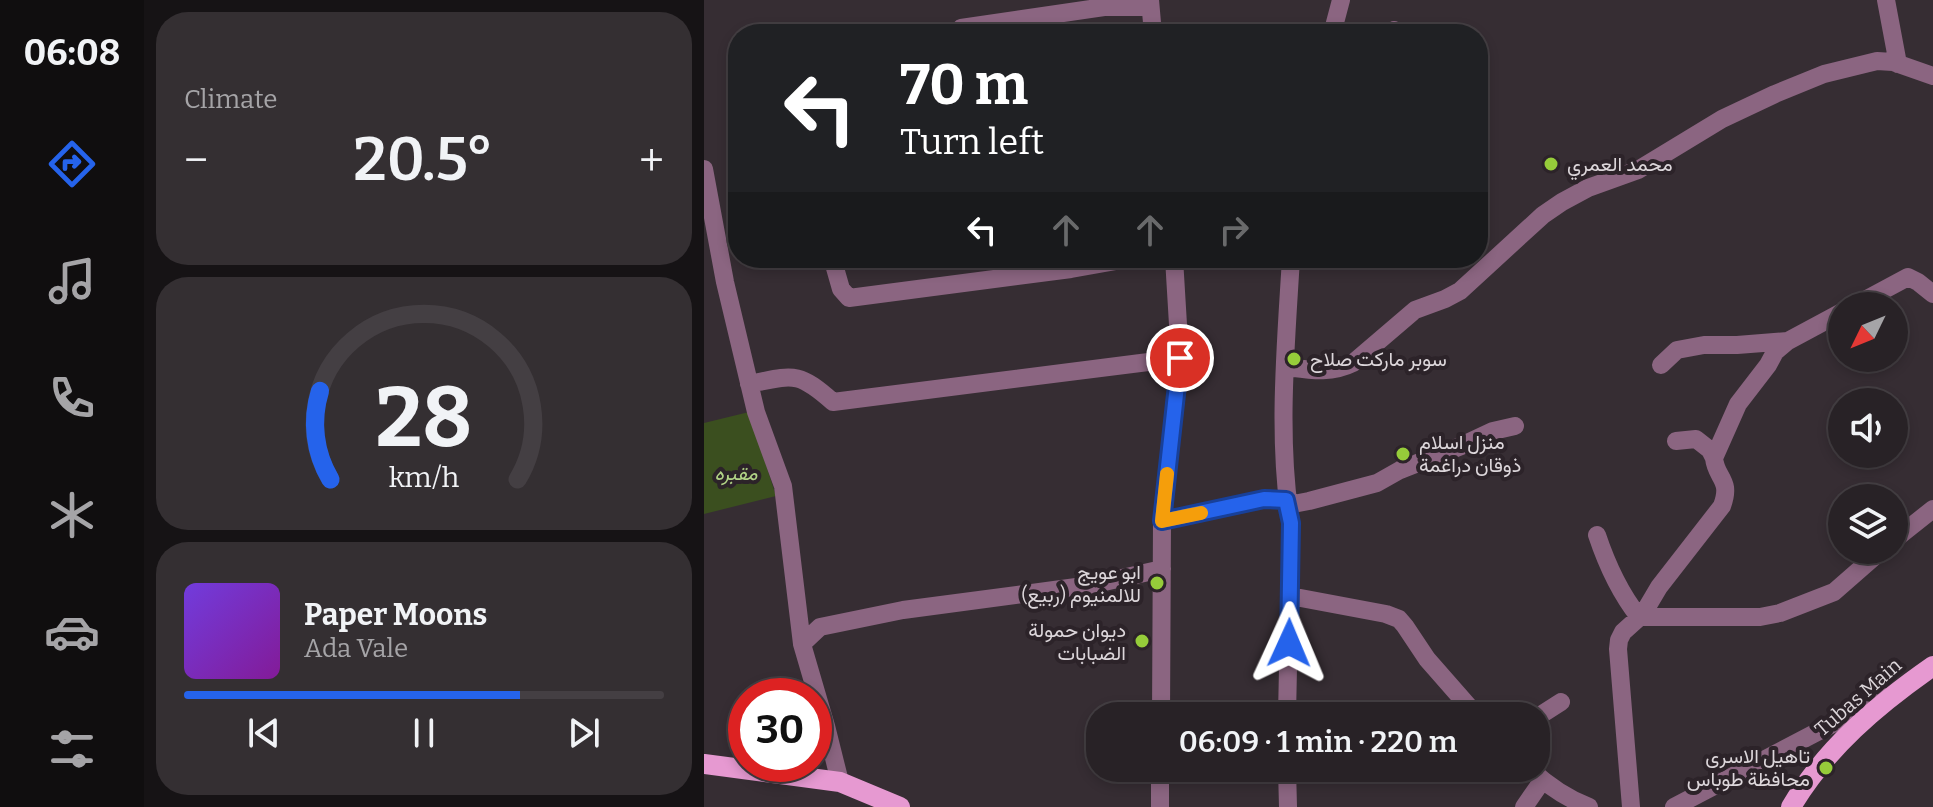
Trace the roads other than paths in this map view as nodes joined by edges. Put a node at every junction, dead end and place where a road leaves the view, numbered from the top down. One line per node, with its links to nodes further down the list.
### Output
1 (1341, 0): 6 (street)
2 (1886, 0): 7 (street)
3 (1150, 4): 4 (street); 5 (street)
4 (988, 24)
5 (1152, 24)
6 (1335, 24)
7 (1898, 64): 8 (street); 10 (street)
8 (1933, 76)
9 (704, 169): 23 (street)
10 (1488, 266)
11 (835, 268): 12 (street)
12 (1077, 268)
13 (1175, 268): 20 (street)
14 (1291, 268): 22 (street)
15 (1485, 268): 22 (street)
16 (1931, 289): 17 (street)
17 (1880, 292)
18 (1828, 320): 19 (street)
19 (1788, 341): 21 (street); 26 (street)
20 (1180, 358): 23 (street); 29 (street)
21 (1661, 365)
22 (1286, 367): 27 (street)
23 (749, 384): 36 (street)
24 (1515, 426): 27 (street)
25 (1676, 441): 26 (street)
26 (1714, 458): 35 (street)
27 (1287, 502): 29 (street); 34 (street)
28 (1933, 509): 30 (street)
29 (1162, 521): 33 (street)
30 (1908, 529)
31 (1597, 535): 35 (street)
32 (1866, 564): 35 (street)
33 (1162, 569): 36 (street); 39 (street)
34 (1290, 596): 40 (street); 41 (street)
35 (1639, 617): 55 (street)
36 (802, 644): 45 (street)
37 (1933, 666): 38 (main road, Tubas Main)
38 (1904, 686): 56 (street); 57 (main road, Tubas Main)
39 (1161, 702)
40 (1287, 702)
41 (1465, 702)
42 (1561, 702): 43 (street)
43 (1550, 709)
44 (704, 764): 45 (main road)
45 (840, 782): 51 (main road)
46 (1160, 782): 52 (street)
47 (1286, 782): 50 (street)
48 (1533, 782): 53 (street)
49 (1547, 782): 54 (street)
50 (1284, 806)
51 (900, 807)
52 (1160, 807)
53 (1524, 807)
54 (1589, 807)
55 (1631, 807)
56 (1674, 807)
57 (1791, 807)

